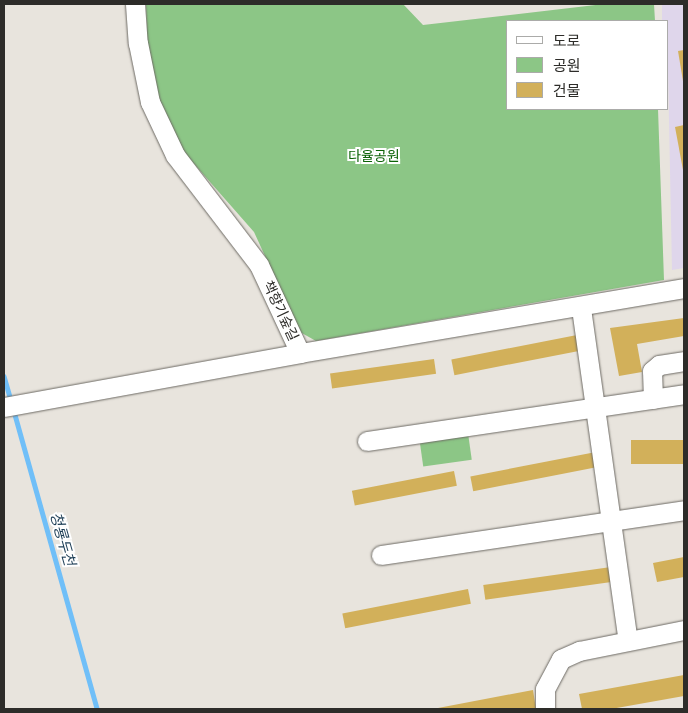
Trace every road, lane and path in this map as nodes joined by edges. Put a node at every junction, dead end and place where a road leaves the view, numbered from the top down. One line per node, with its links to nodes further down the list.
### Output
1 (135, 4): 4 (street, 책향기숲길)
2 (684, 288): 3 (street, 책향기숲길)
3 (582, 308): 4 (street, 책향기숲길); 9 (street)
4 (300, 353): 8 (street)
5 (684, 361): 7 (street)
6 (684, 394): 7 (street)
7 (653, 399): 9 (street)
8 (4, 407)
9 (595, 407): 10 (street); 12 (street)
10 (366, 440)
11 (684, 510): 12 (street)
12 (611, 521): 13 (street); 15 (street)
13 (381, 555)
14 (684, 630): 15 (street)
15 (628, 641): 16 (street)
16 (545, 709)

